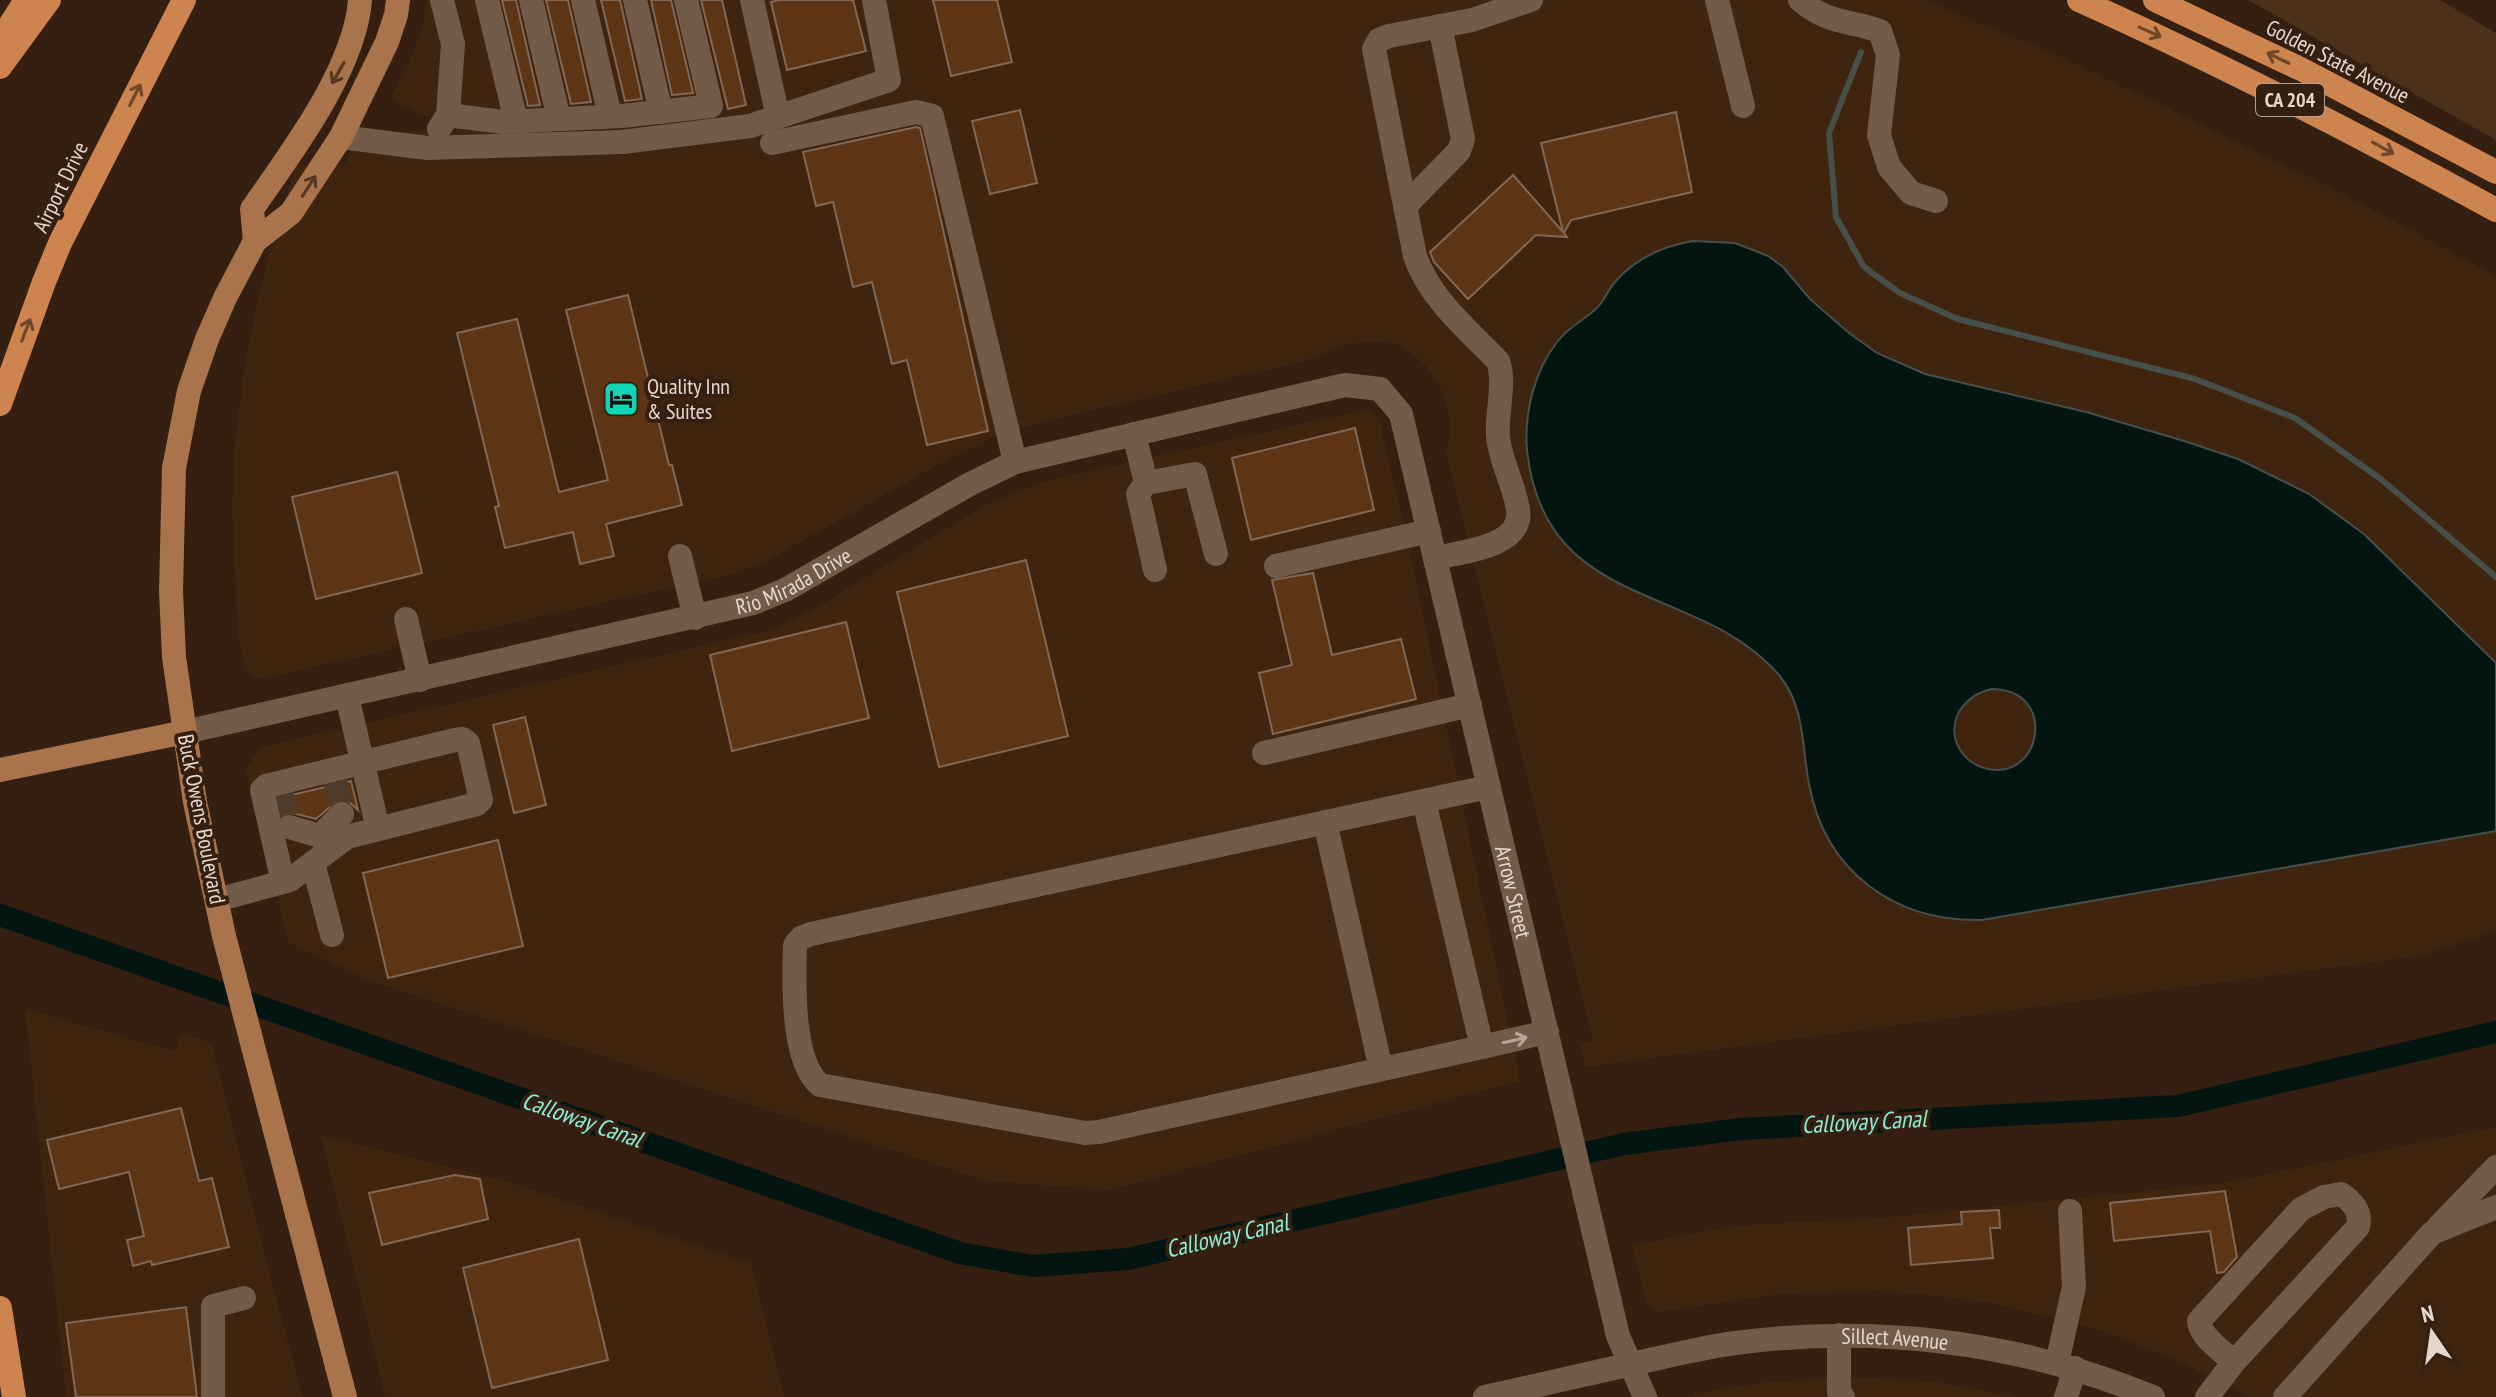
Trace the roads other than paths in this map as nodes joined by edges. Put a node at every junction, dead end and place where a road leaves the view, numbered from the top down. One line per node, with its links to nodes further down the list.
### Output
1 (26, 0): 20 (highway)
2 (49, 0): 21 (highway)
3 (184, 0): 38 (highway, Airport Drive, one-way to 3)
4 (360, 0): 36 (main road, Buck Owens Boulevard, one-way to 36)
5 (398, 0): 29 (main road, Buck Owens Boulevard)
6 (442, 0): 24 (street)
7 (487, 0): 28 (street)
8 (531, 0): 27 (street)
9 (583, 0): 25 (street)
10 (635, 0): 23 (street)
11 (686, 0): 23 (street)
12 (752, 0): 26 (street)
13 (874, 0): 26 (street)
14 (1531, 0): 19 (street)
15 (1717, 0): 22 (street)
16 (1800, 0): 33 (street)
17 (2079, 0): 35 (highway, CA 204, one-way to 35)
18 (2155, 0): 32 (highway, Golden State Avenue / CA 204, one-way to 18)
19 (1440, 26): 34 (street); 34 (street)
20 (0, 41)
21 (0, 67)
22 (1743, 106)
23 (661, 112): 25 (street)
24 (448, 115): 28 (street); 31 (street)
25 (610, 116): 27 (street)
26 (778, 117): 31 (street)
27 (559, 119): 28 (street)
28 (516, 121)
29 (341, 137): 31 (street); 36 (main road, Buck Owens Boulevard, one-way to 29)
30 (772, 143): 40 (street)
31 (427, 148)
32 (2496, 172)
33 (1936, 201)
34 (1405, 206): 45 (street)
35 (2496, 210)
36 (255, 241): 53 (main road, Buck Owens Boulevard)
37 (1380, 389): 39 (street, Rio Mirada Drive); 42 (street, Arrow Street)
38 (0, 404)
39 (1134, 434): 40 (street, Rio Mirada Drive); 41 (street)
40 (1015, 462): 48 (street, Rio Mirada Drive)
41 (1146, 483): 43 (street); 47 (street)
42 (1429, 531): 45 (street, Arrow Street); 46 (street)
43 (1216, 554)
44 (680, 556): 48 (street)
45 (1435, 558): 52 (street, Arrow Street)
46 (1276, 566)
47 (1155, 570)
48 (695, 618): 50 (street, Rio Mirada Drive)
49 (406, 619): 50 (street)
50 (420, 680): 51 (street, Rio Mirada Drive)
51 (347, 696): 53 (street, Rio Mirada Drive); 55 (street)
52 (1470, 705): 54 (street); 59 (street, Arrow Street)
53 (185, 732): 56 (main road); 68 (main road, Buck Owens Boulevard)
54 (1264, 753)
55 (362, 762): 57 (street); 65 (street); 65 (street)
56 (0, 770)
57 (306, 776): 58 (street); 60 (street); 67 (street)
58 (335, 781)
59 (1489, 787): 61 (street); 70 (street, Arrow Street)
60 (281, 793)
61 (1424, 801): 63 (street); 71 (street)
62 (342, 814): 66 (street)
63 (1325, 822): 72 (street); 72 (street)
64 (289, 827): 66 (street)
65 (378, 829): 66 (street)
66 (319, 851): 67 (street); 69 (street)
67 (283, 882): 68 (street)
68 (217, 900): 85 (main road, Buck Owens Boulevard)
69 (332, 935)
70 (1547, 1032): 71 (street, one-way to 70); 81 (street, Arrow Street)
71 (1482, 1047): 72 (street)
72 (1381, 1069)
73 (2496, 1167): 76 (street)
74 (2496, 1207): 76 (street)
75 (2070, 1211): 82 (street)
76 (2432, 1233): 92 (street)
77 (244, 1298): 84 (street)
78 (0, 1308): 83 (highway)
79 (1839, 1335): 81 (street, Sillect Avenue); 82 (street, Sillect Avenue); 88 (street)
80 (2234, 1362): 80 (street); 91 (street)
81 (1630, 1364): 86 (street, Sillect Avenue); 87 (street, Arrow Street)
82 (2066, 1366): 89 (street); 90 (street, Sillect Avenue)
83 (14, 1397)
84 (213, 1397)
85 (345, 1397)
86 (1485, 1397)
87 (1645, 1397)
88 (1843, 1397)
89 (2066, 1397)
90 (2153, 1397)
91 (2207, 1397)
92 (2285, 1397)

